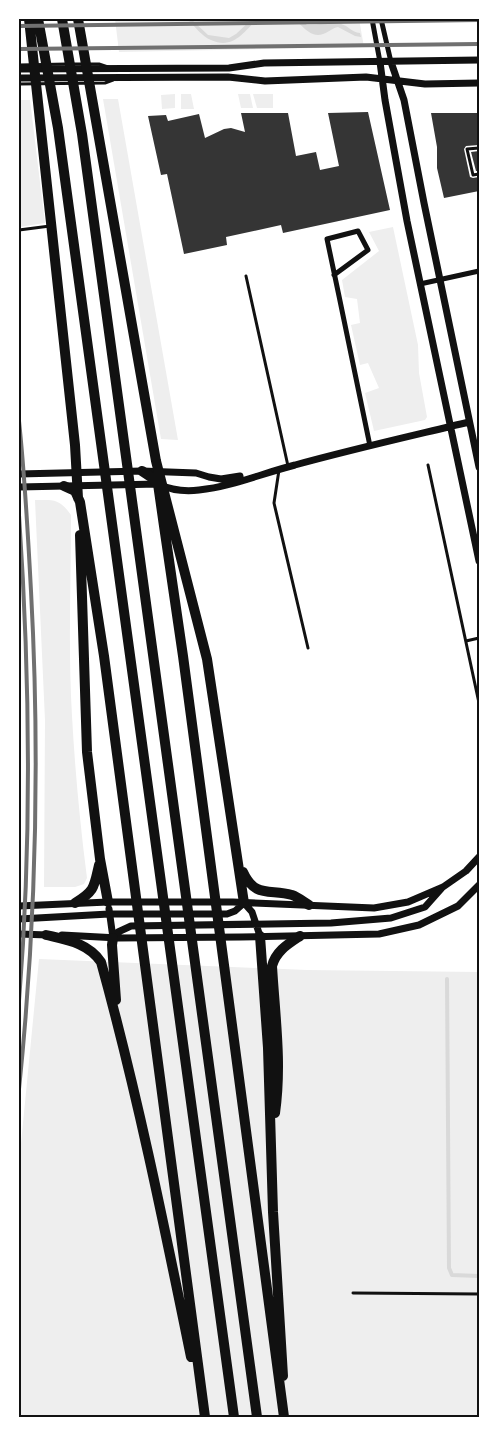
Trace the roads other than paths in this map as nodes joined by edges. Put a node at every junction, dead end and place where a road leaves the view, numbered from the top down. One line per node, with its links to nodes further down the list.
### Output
1 (28, 19): 21 (highway)
2 (38, 19): 69 (highway)
3 (62, 19): 70 (highway)
4 (78, 19): 46 (highway)
5 (372, 19): 8 (street)
6 (381, 19): 9 (street)
7 (479, 60): 9 (street)
8 (380, 62): 9 (street); 12 (street); 15 (street)
9 (391, 62): 16 (street)
10 (19, 64): 12 (lane)
11 (19, 69): 12 (street)
12 (111, 69)
13 (120, 77): 14 (street); 15 (street); 18 (lane)
14 (19, 78)
15 (382, 78): 16 (street); 27 (street)
16 (398, 81): 17 (street); 26 (street)
17 (479, 83)
18 (19, 84)
19 (479, 148): 20 (lane)
20 (479, 174)
21 (51, 226): 22 (lane); 48 (highway)
22 (19, 230)
23 (479, 271): 26 (street)
24 (334, 275): 24 (street); 30 (street)
25 (246, 276): 31 (lane)
26 (440, 280): 27 (street); 28 (street)
27 (420, 284): 29 (street)
28 (469, 422): 29 (street); 33 (street)
29 (451, 427): 30 (street); 41 (street)
30 (370, 446): 31 (street)
31 (288, 466): 34 (street)
32 (428, 466): 43 (lane)
33 (479, 467)
34 (279, 470): 37 (street); 44 (lane)
35 (142, 471): 36 (street); 37 (street); 38 (highway)
36 (19, 474)
37 (262, 474): 38 (street)
38 (158, 484): 39 (street); 71 (highway)
39 (64, 486): 40 (street); 68 (highway)
40 (19, 487)
41 (479, 560)
42 (479, 638): 43 (lane)
43 (466, 641): 45 (lane)
44 (308, 648)
45 (479, 703)
46 (235, 838): 53 (highway); 54 (highway)
47 (479, 857): 50 (street)
48 (100, 859): 51 (highway); 52 (highway)
49 (479, 886): 63 (street)
50 (442, 887): 54 (street); 58 (street)
51 (113, 902): 52 (street); 53 (street); 56 (street)
52 (75, 903): 55 (street)
53 (244, 903): 54 (street); 56 (street); 58 (street)
54 (309, 905)
55 (19, 906)
56 (109, 914): 57 (street); 61 (street)
57 (19, 919)
58 (257, 924): 61 (street); 62 (street)
59 (19, 934): 60 (street)
60 (46, 935): 61 (street); 64 (highway)
61 (116, 936): 62 (street); 64 (highway)
62 (260, 936): 63 (street); 65 (highway)
63 (300, 936): 65 (highway)
64 (119, 1026): 68 (highway)
65 (272, 1139): 71 (highway)
66 (353, 1293): 67 (lane)
67 (479, 1294)
68 (204, 1417)
69 (234, 1417)
70 (257, 1417)
71 (285, 1417)

